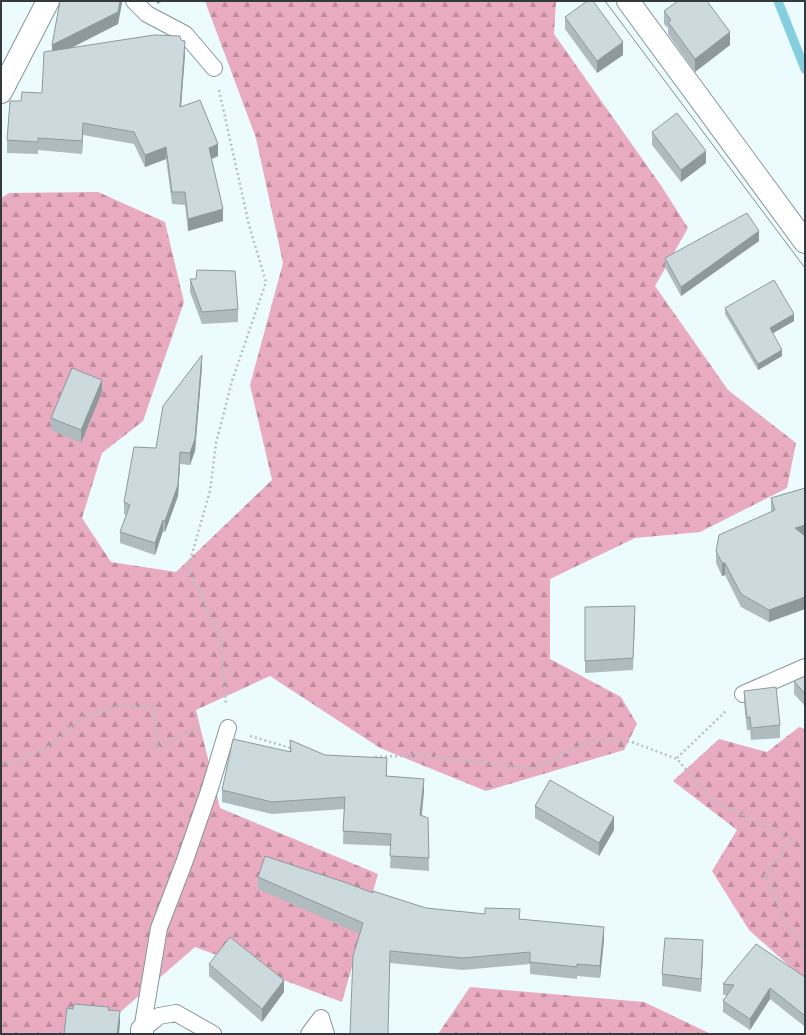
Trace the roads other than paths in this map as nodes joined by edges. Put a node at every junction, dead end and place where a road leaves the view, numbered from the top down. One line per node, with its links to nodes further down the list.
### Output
1 (48, 1): 5 (street)
2 (134, 1): 4 (lane)
3 (628, 1): 6 (street)
4 (214, 68)
5 (1, 92)
6 (805, 242)
7 (805, 667): 8 (lane)
8 (743, 694)
9 (228, 728): 10 (lane)
10 (142, 1032): 11 (lane)
11 (213, 1034)
12 (309, 1034): 13 (lane)
13 (326, 1034)

